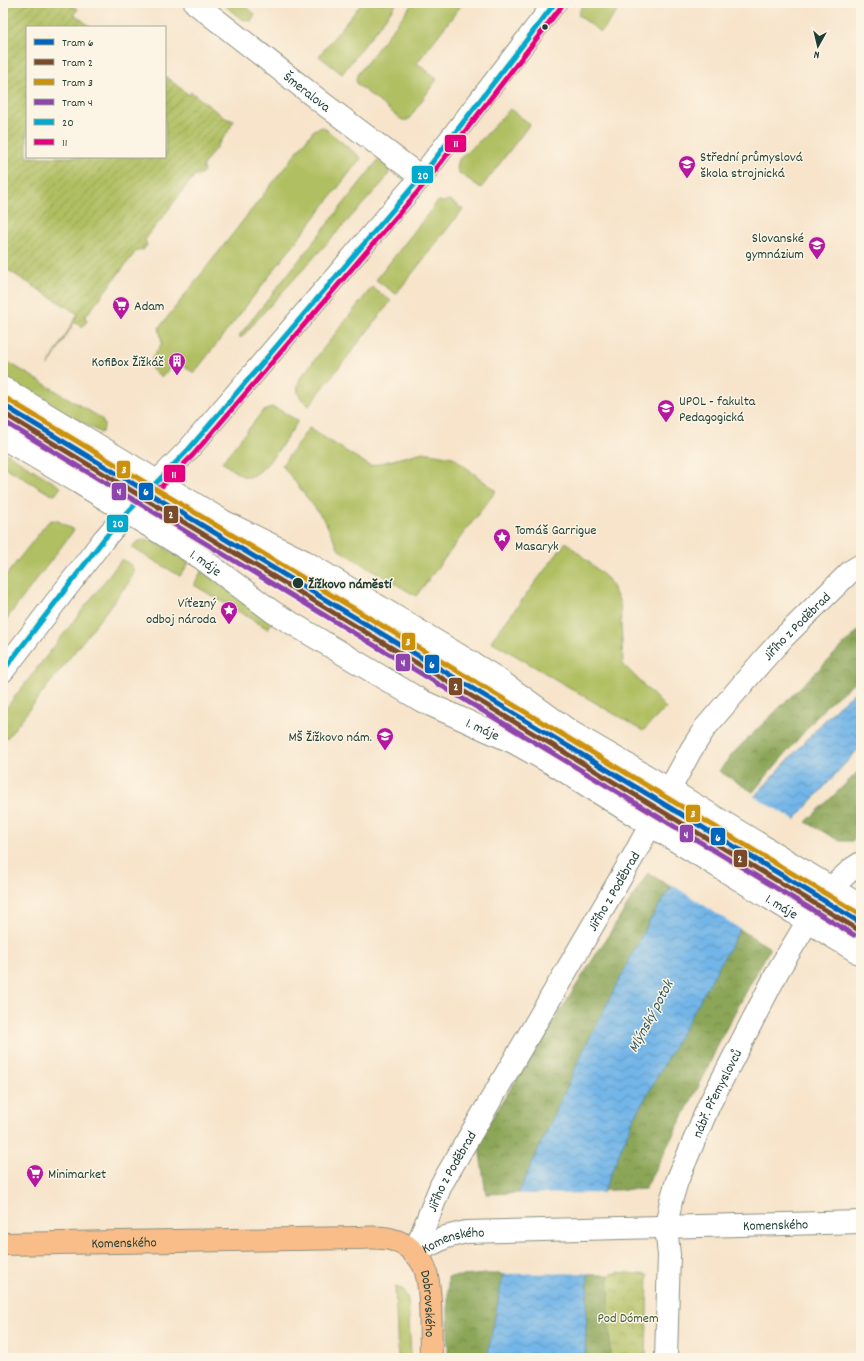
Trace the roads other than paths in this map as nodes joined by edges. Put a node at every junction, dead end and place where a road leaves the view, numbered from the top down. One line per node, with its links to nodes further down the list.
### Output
1 (195, 3): 3 (street, Šmeralova)
2 (556, 3): 3 (street)
3 (421, 177): 6 (street)
4 (3, 388): 6 (street)
5 (3, 438): 7 (street, 1. máje)
6 (157, 481): 7 (street); 10 (street)
7 (134, 505): 9 (street); 11 (street, 1. máje)
8 (861, 565): 10 (street, Jiřího z Poděbrad)
9 (3, 671)
10 (669, 789): 11 (street, Jiřího z Poděbrad); 13 (street)
11 (659, 831): 15 (street, 1. máje); 20 (street, Jiřího z Poděbrad)
12 (861, 863): 13 (street, nábř. Přemyslovců)
13 (824, 884): 14 (street); 15 (street, nábř. Přemyslovců)
14 (861, 906)
15 (800, 916): 16 (street, 1. máje); 18 (street, nábř. Přemyslovců)
16 (861, 954)
17 (861, 1222): 18 (street, Komenského)
18 (666, 1227): 20 (street, Komenského); 22 (street, nábř. Přemyslovců)
19 (3, 1244): 20 (main road, Komenského)
20 (414, 1252): 21 (main road, Dobrovského)
21 (431, 1358)
22 (666, 1358)

